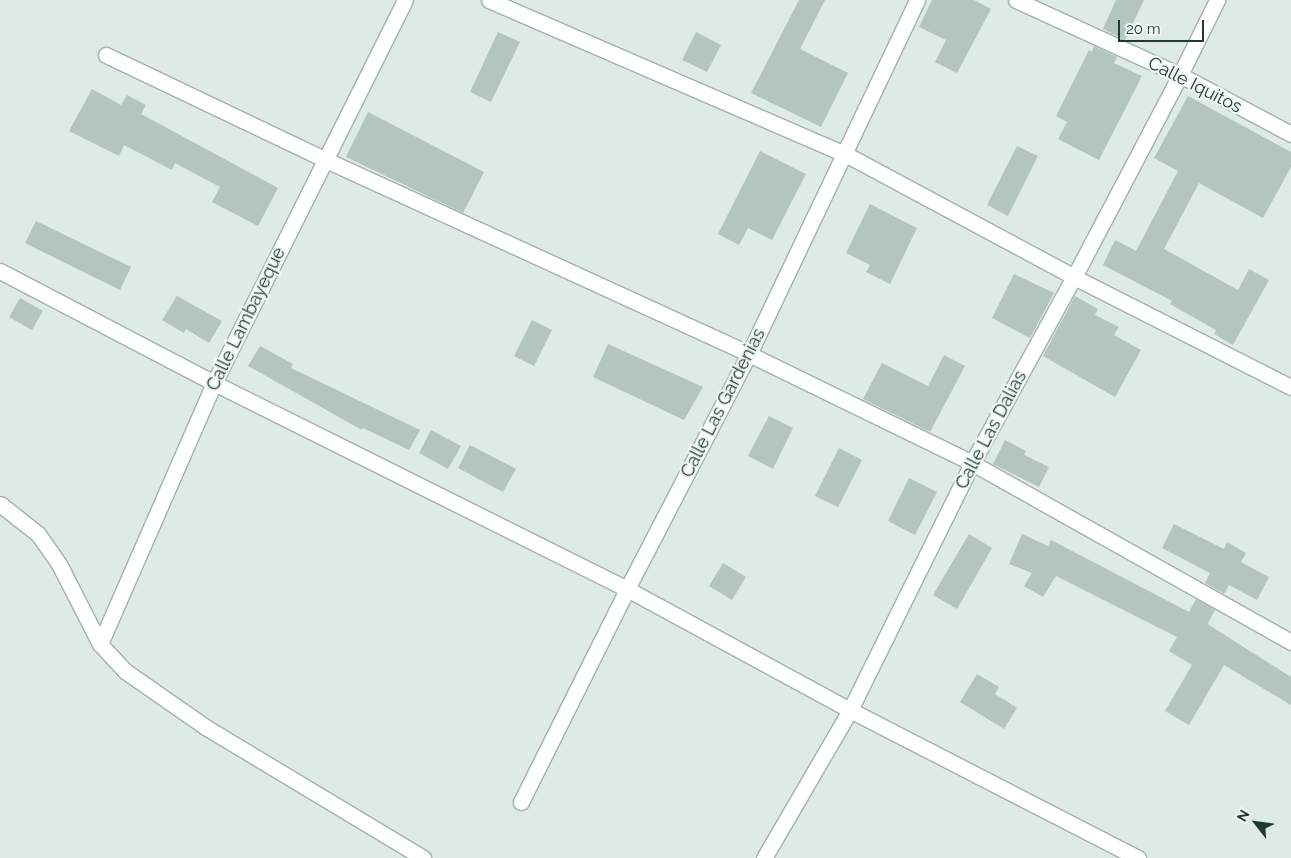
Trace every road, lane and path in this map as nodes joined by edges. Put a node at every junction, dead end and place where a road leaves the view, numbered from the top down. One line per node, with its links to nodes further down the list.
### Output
1 (405, 0): 10 (street, Calle Lambayeque)
2 (489, 0): 9 (street)
3 (917, 0): 9 (street, Calle Las Gardenias)
4 (1016, 0): 7 (street, Calle Iquitos)
5 (1217, 0): 7 (street, Calle Las Dalias)
6 (106, 55): 10 (street)
7 (1180, 75): 8 (street, Calle Iquitos); 12 (street, Calle Las Dalias)
8 (1291, 134)
9 (845, 154): 12 (street); 13 (street, Calle Las Gardenias)
10 (326, 160): 13 (street); 14 (street, Calle Lambayeque)
11 (0, 271): 14 (street)
12 (1074, 277): 15 (street); 16 (street, Calle Las Dalias)
13 (749, 354): 16 (street); 18 (street, Calle Las Gardenias)
14 (214, 383): 18 (street); 20 (street, Calle Lambayeque)
15 (1291, 386)
16 (972, 464): 19 (street); 21 (street, Calle Las Dalias)
17 (0, 504): 20 (street)
18 (627, 589): 21 (street); 22 (street, Calle Las Gardenias)
19 (1291, 642)
20 (100, 644): 23 (street)
21 (850, 710): 24 (street, Calle Las Dalias); 25 (street)
22 (521, 802)
23 (423, 858)
24 (764, 858)
25 (1138, 858)

